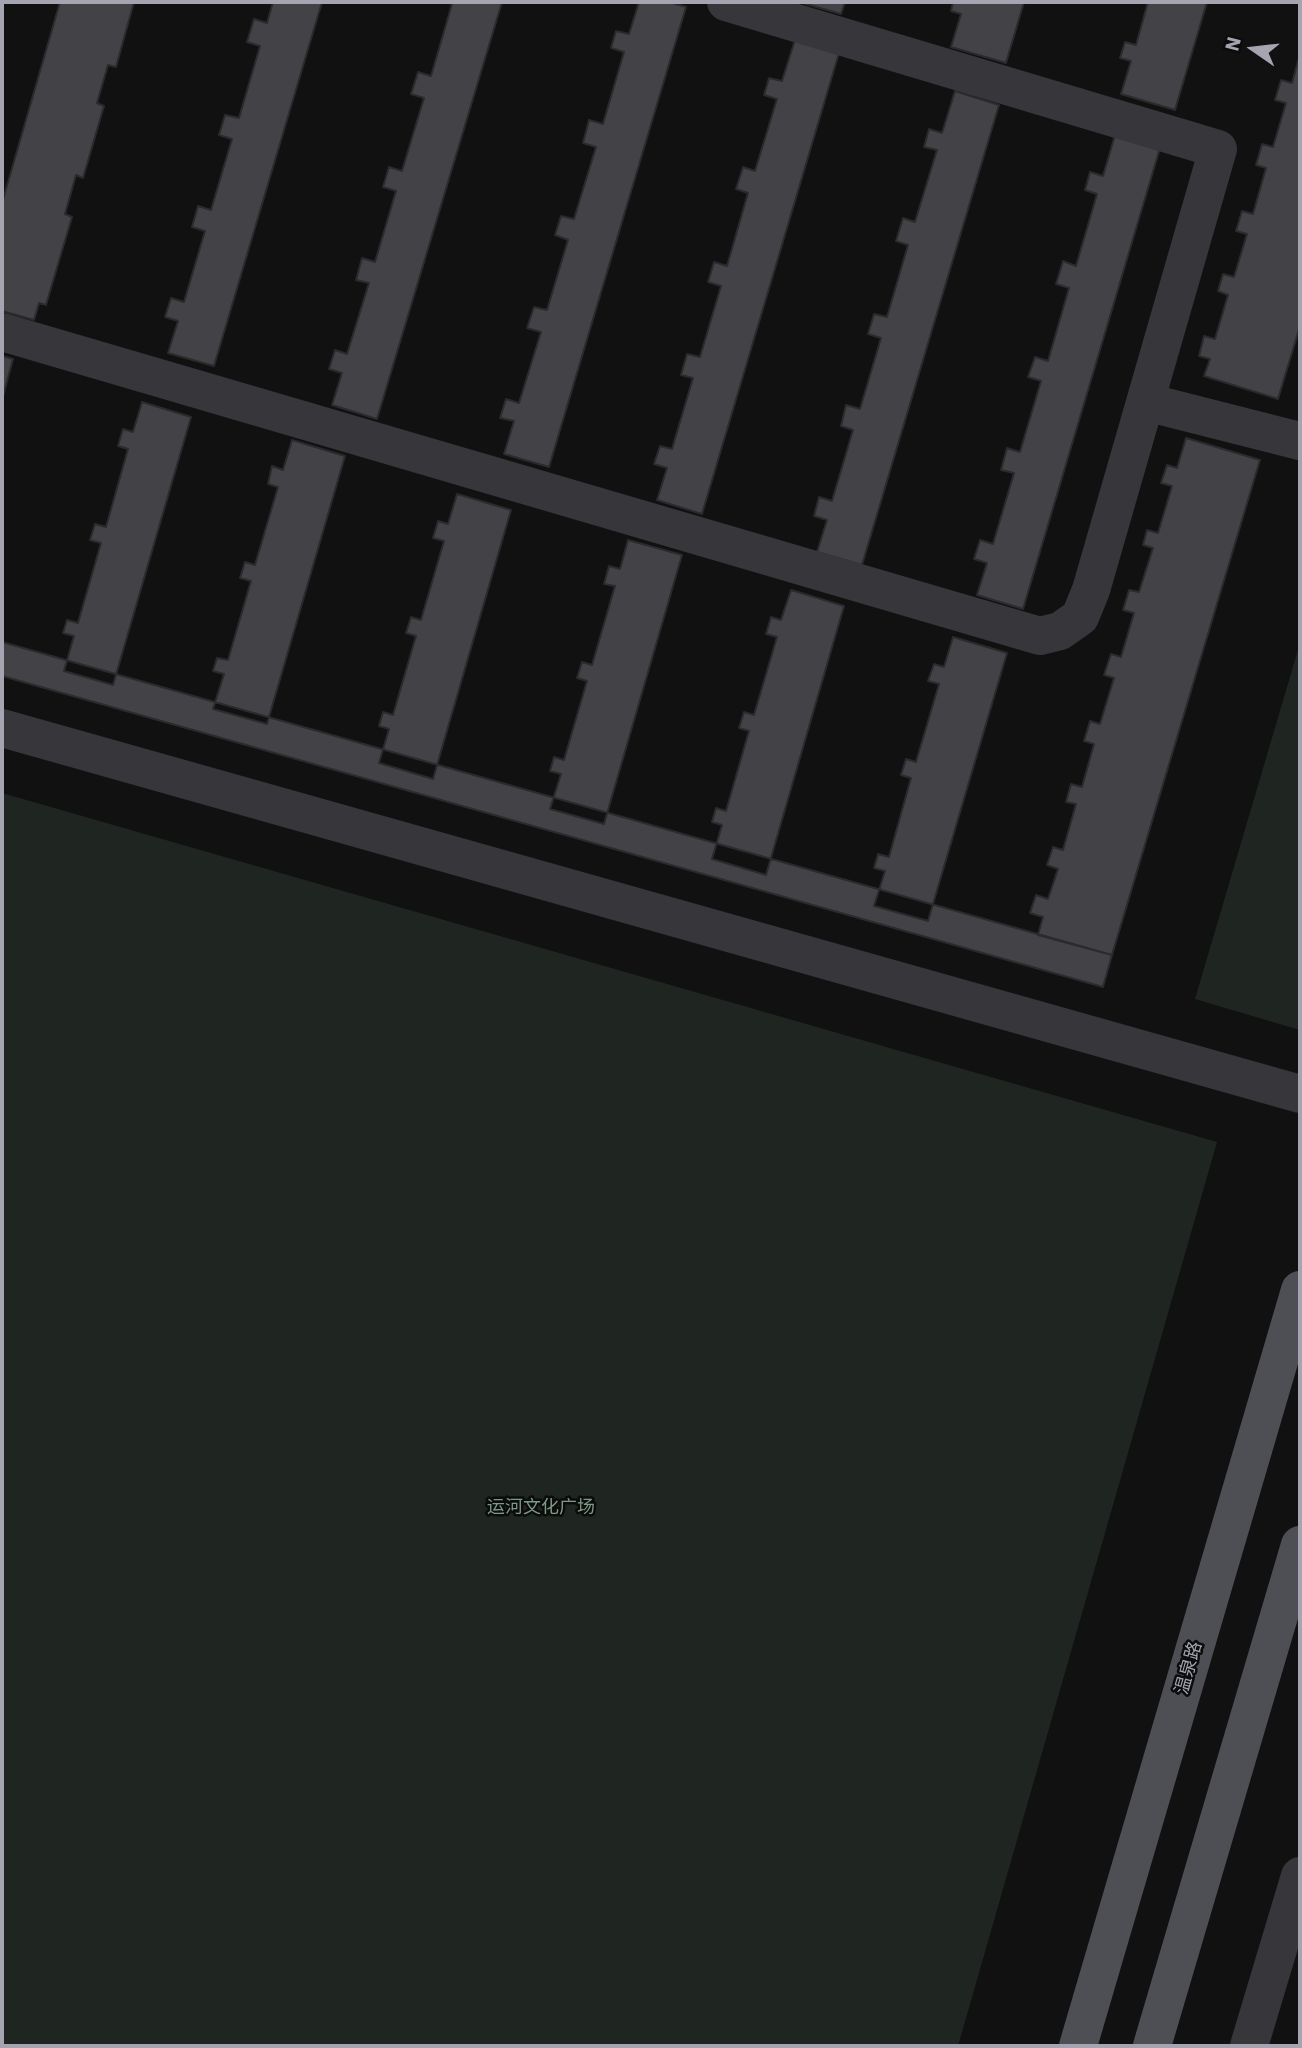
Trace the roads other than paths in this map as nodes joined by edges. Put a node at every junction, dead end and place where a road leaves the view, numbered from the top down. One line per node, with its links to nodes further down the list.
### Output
1 (726, 2): 3 (street)
2 (2, 332): 3 (street)
3 (1146, 402): 4 (street)
4 (1300, 441)
5 (2, 728): 6 (street)
6 (1300, 1094)
7 (1300, 1290): 10 (main road, 温泉路)
8 (1300, 1545): 11 (main road)
9 (1300, 1876): 12 (street)
10 (1078, 2046)
11 (1152, 2046)
12 (1249, 2046)

